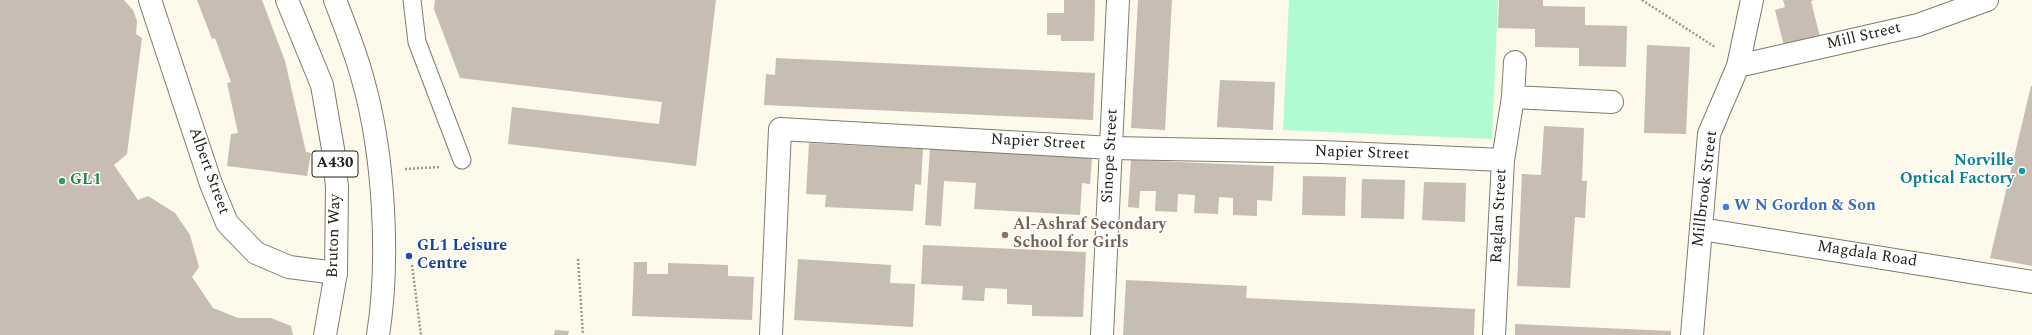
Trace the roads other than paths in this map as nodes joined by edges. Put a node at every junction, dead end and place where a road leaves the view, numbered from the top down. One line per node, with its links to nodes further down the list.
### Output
1 (150, 0): 16 (street, Albert Street)
2 (287, 0): 16 (street, Bruton Way / A430)
3 (335, 0): 19 (street, A430)
4 (412, 0): 13 (lane)
5 (1118, 0): 12 (street, Sinope Street)
6 (1752, 0): 9 (street, Millbrook Street)
7 (1987, 0): 9 (street, Mill Street)
8 (1515, 62): 10 (street, Raglan Street)
9 (1738, 66): 15 (street, Millbrook Street)
10 (1513, 97): 11 (street); 14 (street, Raglan Street)
11 (1612, 102)
12 (1112, 148): 14 (street, Napier Street); 20 (street, Napier Street); 21 (street, Sinope Street)
13 (462, 160)
14 (1503, 160): 22 (street, Raglan Street)
15 (1701, 229): 17 (street, Magdala Road); 23 (street, Millbrook Street)
16 (336, 273): 18 (street, Bruton Way / A430)
17 (2032, 282)
18 (325, 335)
19 (378, 335)
20 (771, 335)
21 (1102, 335)
22 (1494, 335)
23 (1692, 335)

